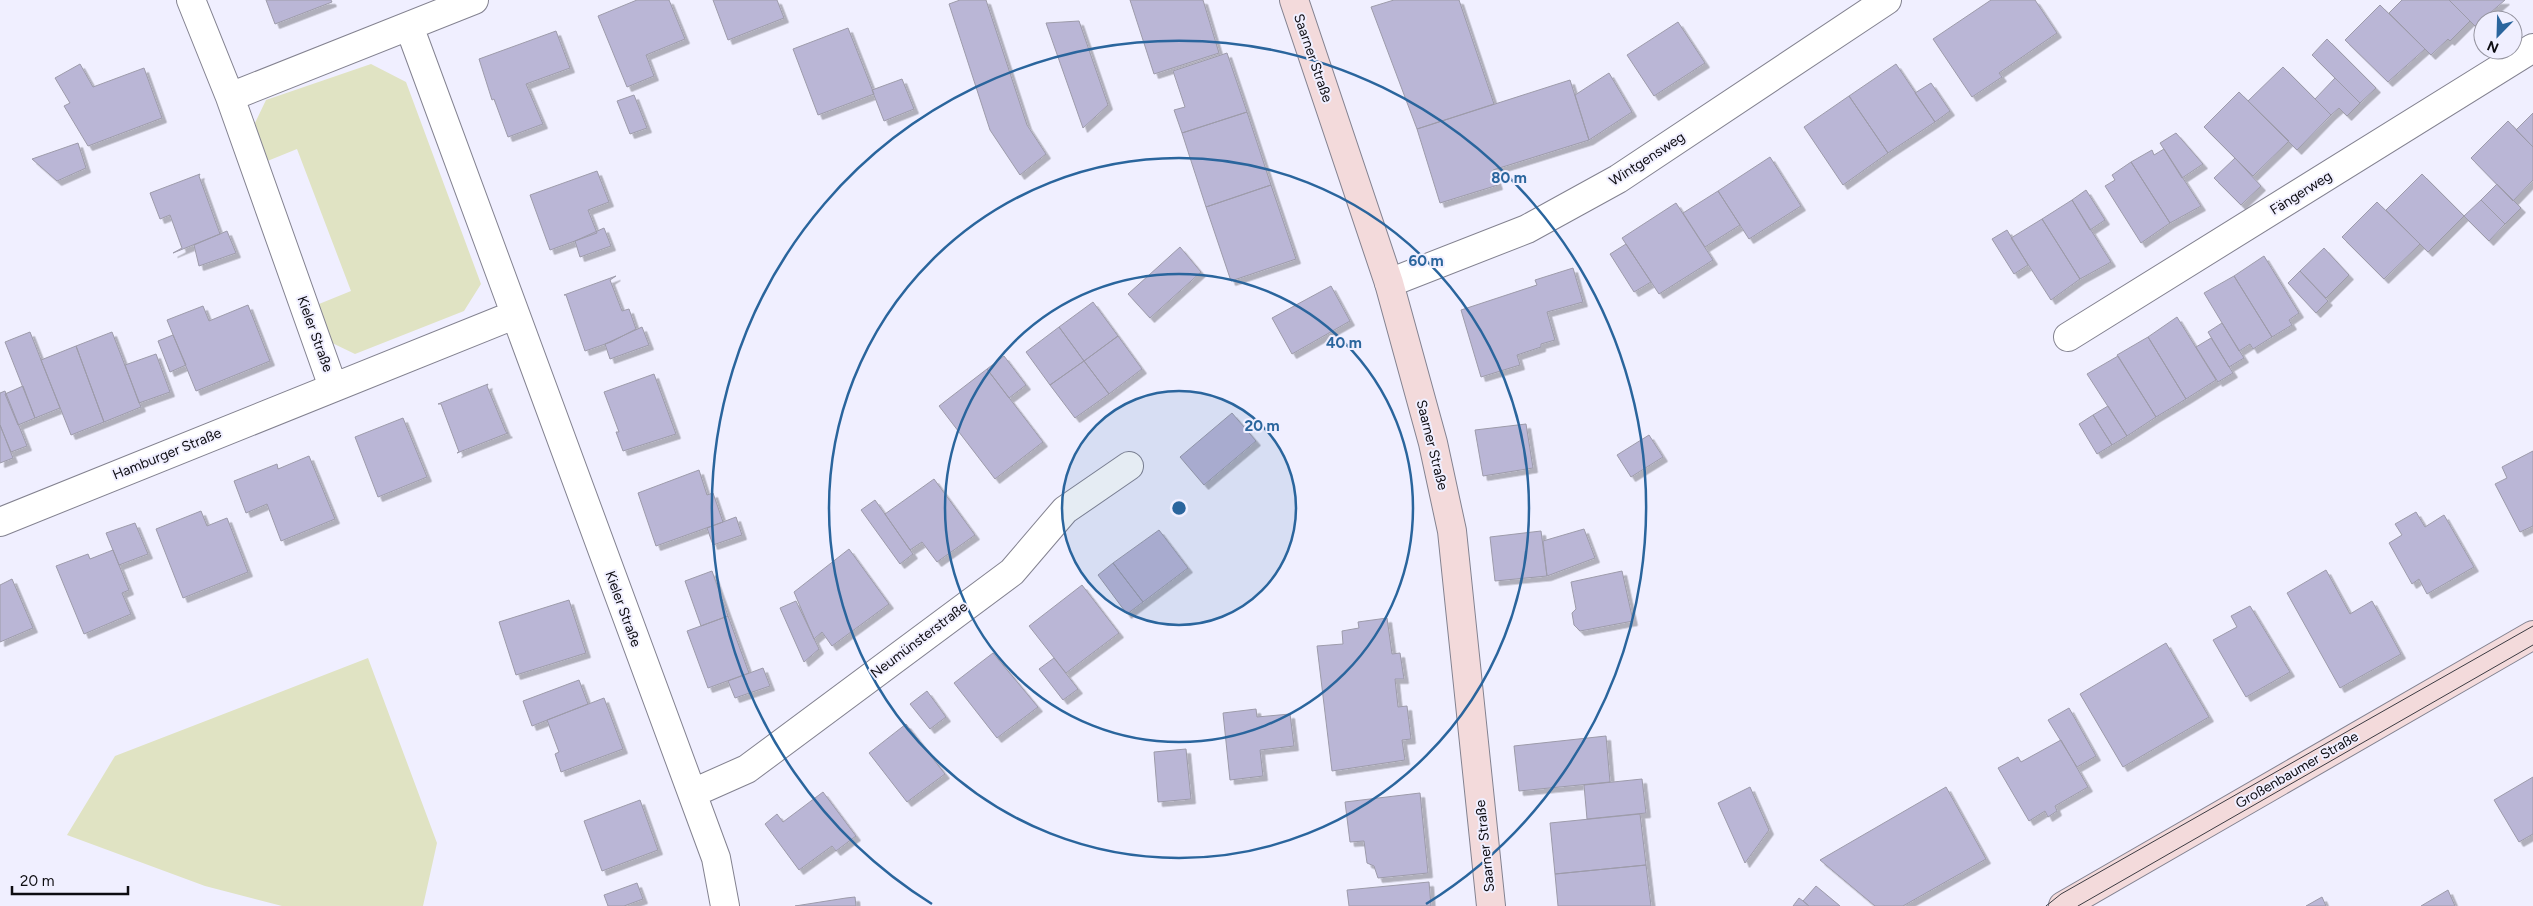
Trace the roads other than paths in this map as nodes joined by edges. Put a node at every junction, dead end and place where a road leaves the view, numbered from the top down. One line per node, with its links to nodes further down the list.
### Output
1 (191, 0): 7 (street, Kieler Straße)
2 (474, 0): 5 (street)
3 (1294, 0): 8 (main road, Saarner Straße)
4 (1887, 0): 8 (street, Wintgensweg)
5 (409, 26): 7 (street); 9 (street, Kieler Straße)
6 (2533, 48): 10 (street, Fängerweg)
7 (230, 97): 11 (street, Kieler Straße)
8 (1389, 283): 17 (main road, Saarner Straße)
9 (514, 315): 11 (street, Kieler Straße); 15 (street, Kieler Straße)
10 (2068, 337)
11 (333, 387): 13 (street, Hamburger Straße)
12 (1129, 466): 15 (street, Neumünsterstraße)
13 (0, 522)
14 (2533, 635): 18 (main road, Großenbaumer Straße)
15 (693, 793): 16 (street, Kieler Straße)
16 (725, 906)
17 (1491, 906)
18 (2063, 906)

